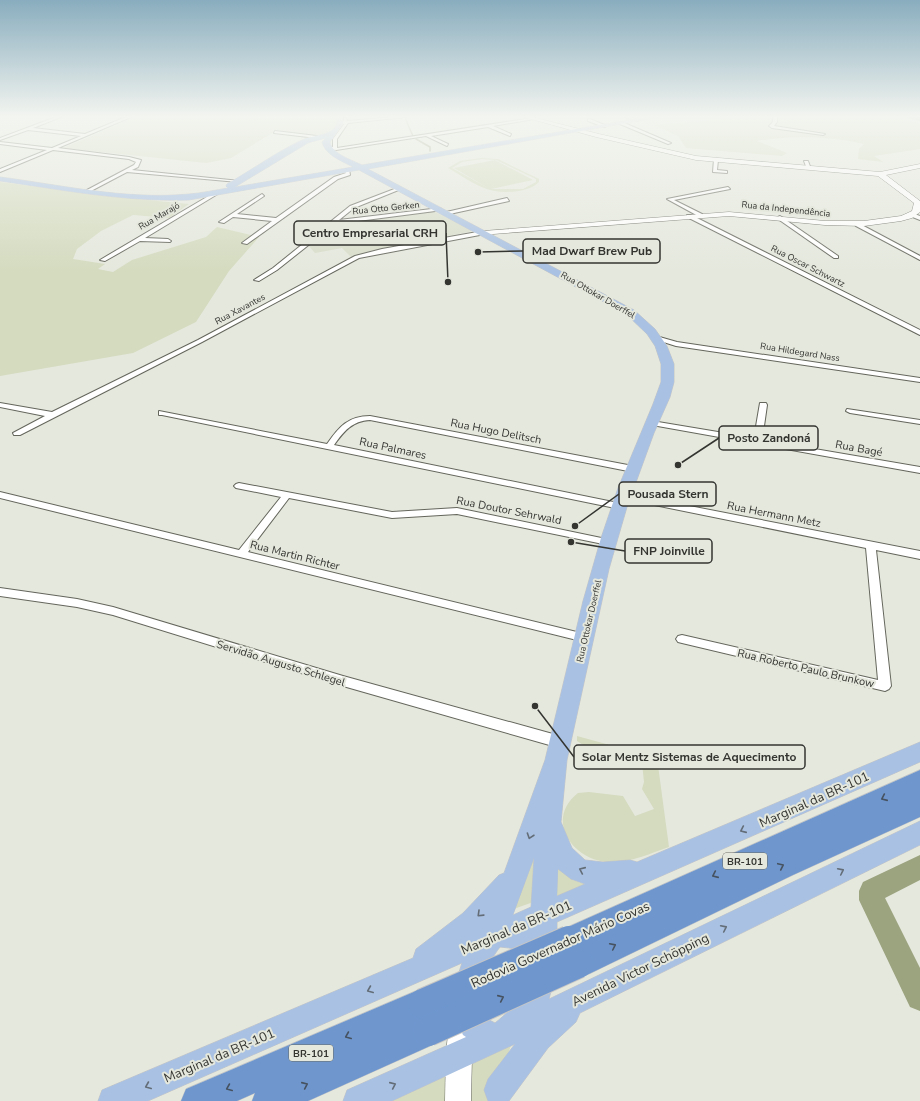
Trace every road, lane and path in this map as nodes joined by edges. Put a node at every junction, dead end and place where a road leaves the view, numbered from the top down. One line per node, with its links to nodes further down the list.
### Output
1 (131, 168): 10 (street)
2 (263, 168): 14 (main road, Rua Marajó)
3 (360, 168): 9 (main road, Rua Ottokar Doerffel)
4 (372, 168): 9 (main road)
5 (715, 168): 11 (street)
6 (834, 168): 12 (street)
7 (908, 168): 12 (street)
8 (347, 170): 9 (main road); 14 (main road); 28 (street)
9 (363, 170): 15 (main road, Rua Ottokar Doerffel)
10 (127, 171): 14 (street); 17 (street)
11 (725, 172)
12 (880, 174): 24 (street)
13 (0, 179): 17 (main road)
14 (238, 184): 18 (main road, Rua Marajó)
15 (399, 188): 21 (main road, Rua Ottokar Doerffel); 30 (street)
16 (728, 188): 23 (street)
17 (89, 191): 18 (main road)
18 (219, 192): 33 (street, Rua Marajó)
19 (262, 195): 22 (street)
20 (507, 200): 21 (street, Rua Otto Gerken)
21 (443, 212): 30 (street, Rua Otto Gerken); 32 (main road, Rua Ottokar Doerffel)
22 (234, 214): 28 (street); 29 (street)
23 (700, 215): 25 (street, Rua da Independência); 26 (street, Rua da Independência)
24 (912, 215): 27 (street); 31 (street, Rua da Independência)
25 (689, 216): 32 (street, Rua da Independência); 42 (street, Rua Oscar Schwartz)
26 (780, 218): 31 (street, Rua da Independência); 38 (street)
27 (920, 218)
28 (277, 220): 35 (street)
29 (222, 222)
30 (334, 222): 41 (street)
31 (858, 225): 36 (street)
32 (483, 233): 43 (main road, Rua Ottokar Doerffel); 49 (street, Rua Xavantes)
33 (139, 239): 34 (street); 40 (street, Rua Marajó)
34 (168, 241)
35 (245, 243)
36 (901, 248): 37 (street); 39 (street)
37 (920, 252)
38 (836, 257)
39 (920, 258)
40 (103, 260)
41 (258, 280)
42 (920, 332)
43 (665, 343): 44 (street, Rua Hildegard Nass); 51 (main road, Rua Ottokar Doerffel)
44 (920, 380)
45 (0, 405): 49 (street)
46 (763, 405): 53 (street)
47 (850, 410): 50 (street)
48 (162, 413): 54 (street, Rua Palmares)
49 (54, 415): 52 (street, Rua Xavantes)
50 (920, 422)
51 (652, 423): 53 (street, Rua Bagé); 55 (main road, Rua Ottokar Doerffel)
52 (17, 433)
53 (758, 441): 56 (street, Rua Bagé)
54 (329, 447): 55 (street, Rua Hugo Delitsch); 60 (street, Rua Palmares)
55 (633, 469): 60 (main road, Rua Ottokar Doerffel)
56 (920, 470)
57 (239, 486): 59 (street, Rua Doutor Sehrwald)
58 (0, 495): 63 (street, Rua Martin Richter)
59 (287, 495): 61 (street, Rua Doutor Sehrwald); 63 (street)
60 (622, 501): 61 (main road, Rua Ottokar Doerffel); 62 (street, Rua Hermann Metz)
61 (608, 542): 66 (main road, Rua Ottokar Doerffel)
62 (871, 545): 64 (street, Rua Hermann Metz); 67 (street, Rua Roberto Paulo Brunkow)
63 (241, 554): 66 (street, Rua Martin Richter)
64 (920, 555)
65 (0, 592): 68 (street, Servidão Augusto Schlegel)
66 (585, 638): 68 (main road, Rua Ottokar Doerffel)
67 (682, 639)
68 (558, 751): 72 (main road, Rua Ottokar Doerffel); 75 (main road, Rua Ottokar Doerffel, one-way to 75)
69 (920, 752): 74 (main road, Marginal da BR-101, one-way to 74)
70 (920, 782): 78 (highway, Rodovia Governador Mário Covas / BR-101, one-way to 78)
71 (920, 804): 78 (highway, Rodovia Governador Mário Covas / BR-101, one-way to 71)
72 (550, 816): 74 (main road, one-way to 72); 76 (main road, Rua Ottokar Doerffel)
73 (920, 833): 81 (main road, Avenida Victor Schöpping, one-way to 73)
74 (687, 854): 76 (main road, Marginal da BR-101)
75 (516, 875): 77 (main road, Rua Ottokar Doerffel); 80 (main road, one-way to 80)
76 (544, 915): 77 (main road, Marginal da BR-101); 79 (main road, Rua Ottokar Doerffel)
77 (492, 937): 79 (main road); 80 (main road, Marginal da BR-101); 82 (main road)
78 (574, 952): 84 (highway, Rodovia Governador Mário Covas / BR-101, bridge)
79 (543, 963): 83 (main road)
80 (406, 974): 88 (main road, Marginal da BR-101, one-way to 88)
81 (586, 995): 83 (main road, Avenida Victor Schöpping); 87 (main road)
82 (466, 1005): 85 (main road); 86 (street)
83 (530, 1013): 85 (main road, Avenida Victor Schöpping); 87 (street)
84 (425, 1018): 89 (highway, Rodovia Governador Mário Covas / BR-101, one-way to 89); 90 (highway, Rodovia Governador Mário Covas / BR-101, one-way to 84)
85 (498, 1038): 86 (main road, Avenida Victor Schöpping)
86 (459, 1055): 91 (main road, Avenida Victor Schöpping, one-way to 86); 92 (street)
87 (496, 1095)
88 (113, 1101)
89 (198, 1101)
90 (269, 1101)
91 (358, 1101)
92 (458, 1101)

